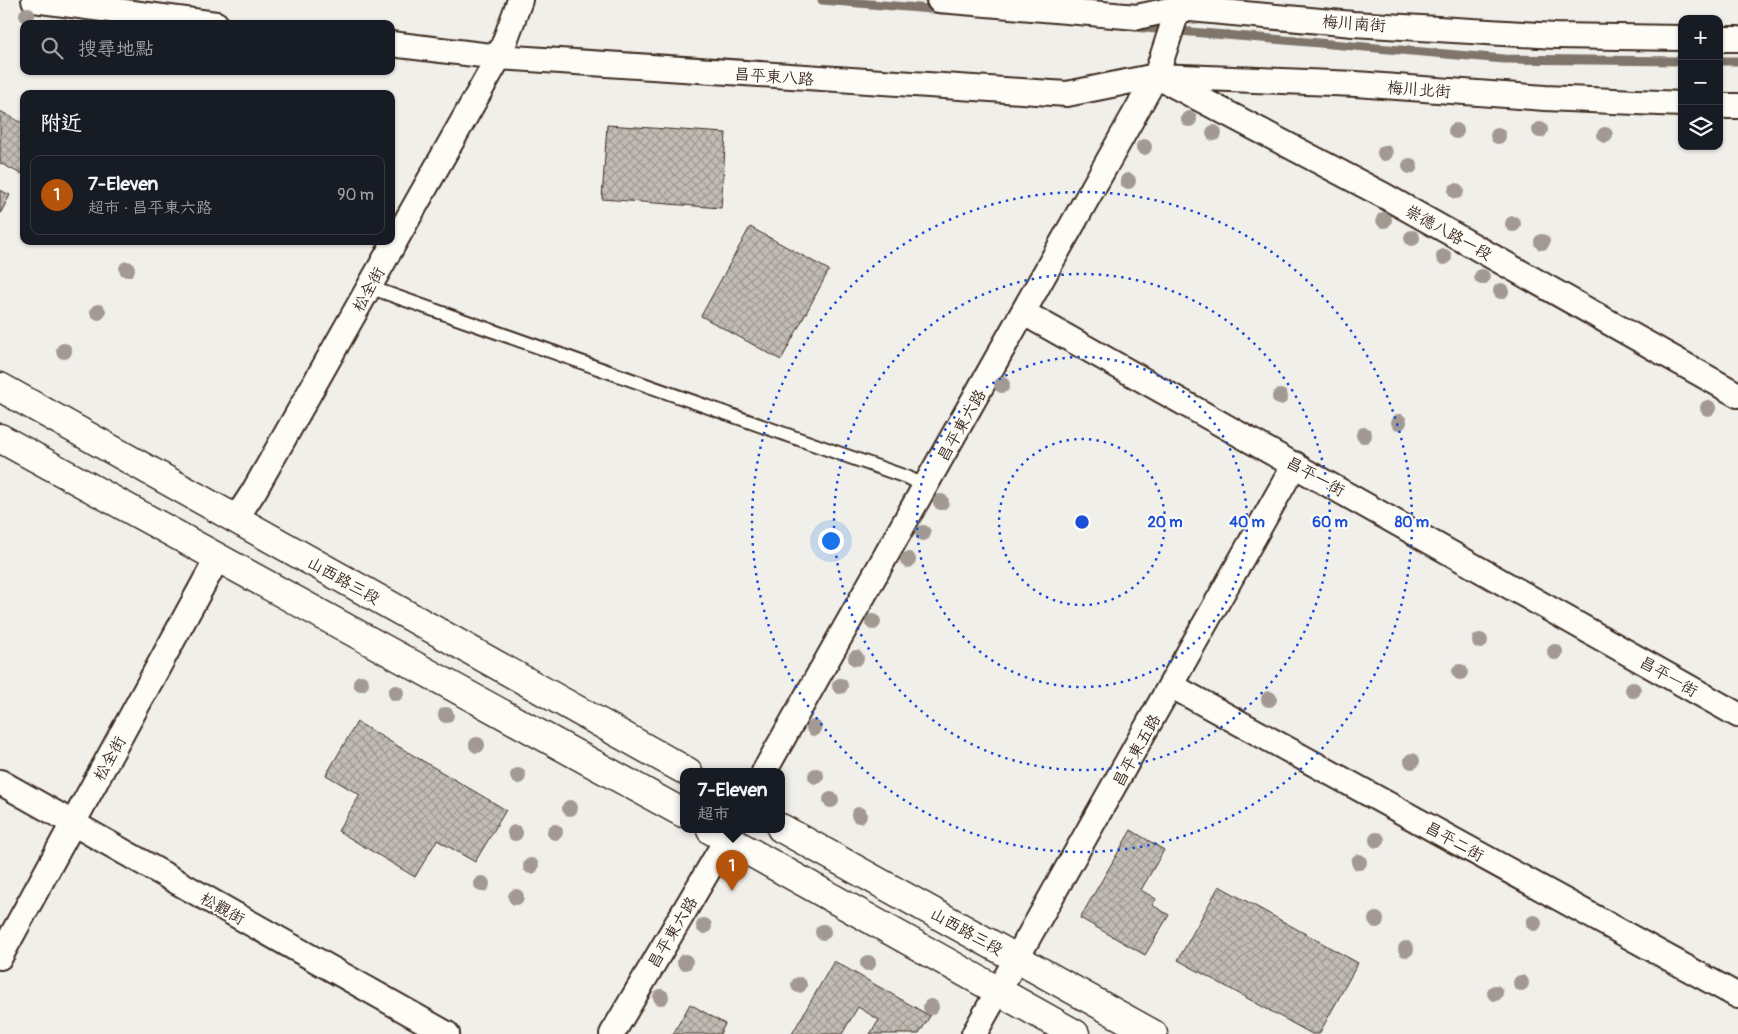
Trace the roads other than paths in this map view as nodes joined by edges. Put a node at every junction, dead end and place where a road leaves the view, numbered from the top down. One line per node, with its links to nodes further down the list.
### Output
1 (34, 0): 5 (street)
2 (520, 0): 10 (street, 松全街)
3 (939, 0): 4 (street, 梅川南街)
4 (1180, 4): 6 (street, 梅川南街); 11 (street, 昌平東六路)
5 (186, 20)
6 (1678, 38)
7 (1723, 39): 8 (street)
8 (1738, 39)
9 (395, 44): 10 (street, 昌平東八路)
10 (499, 57): 11 (street, 昌平東八路); 15 (street, 松全街)
11 (1156, 76): 12 (street, 梅川北街); 18 (street, 昌平東六路); 20 (street, 崇德八路一段)
12 (1678, 104)
13 (1723, 106): 14 (street)
14 (1738, 106)
15 (395, 242)
16 (393, 245): 17 (street, 松全街)
17 (369, 288): 23 (lane); 24 (street, 松全街)
18 (1024, 313): 22 (street, 昌平一街); 23 (street, 昌平東六路)
19 (0, 387): 24 (street, 山西路三段)
20 (1738, 395)
21 (0, 438): 25 (street)
22 (1296, 464): 26 (street, 昌平東五路); 27 (street, 昌平一街)
23 (926, 487): 29 (street, 昌平東六路)
24 (235, 520): 28 (street, 山西路三段)
25 (217, 559): 31 (street); 32 (street, 松全街)
26 (1172, 686): 36 (street, 昌平東五路); 38 (street, 昌平二街)
27 (1738, 715)
28 (681, 768)
29 (766, 768)
30 (0, 782): 32 (street, 松觀街)
31 (680, 811)
32 (73, 824): 35 (street, 松全街); 39 (street, 松觀街)
33 (785, 830): 36 (street, 山西路三段)
34 (723, 833): 37 (street); 40 (street, 昌平東六路)
35 (0, 957)
36 (1018, 959): 37 (street, 昌平東五路); 43 (street, 山西路三段)
37 (999, 991): 41 (street, 昌平東五路); 42 (street)
38 (1738, 996)
39 (447, 1034)
40 (612, 1034)
41 (974, 1034)
42 (1075, 1034)
43 (1153, 1034)

